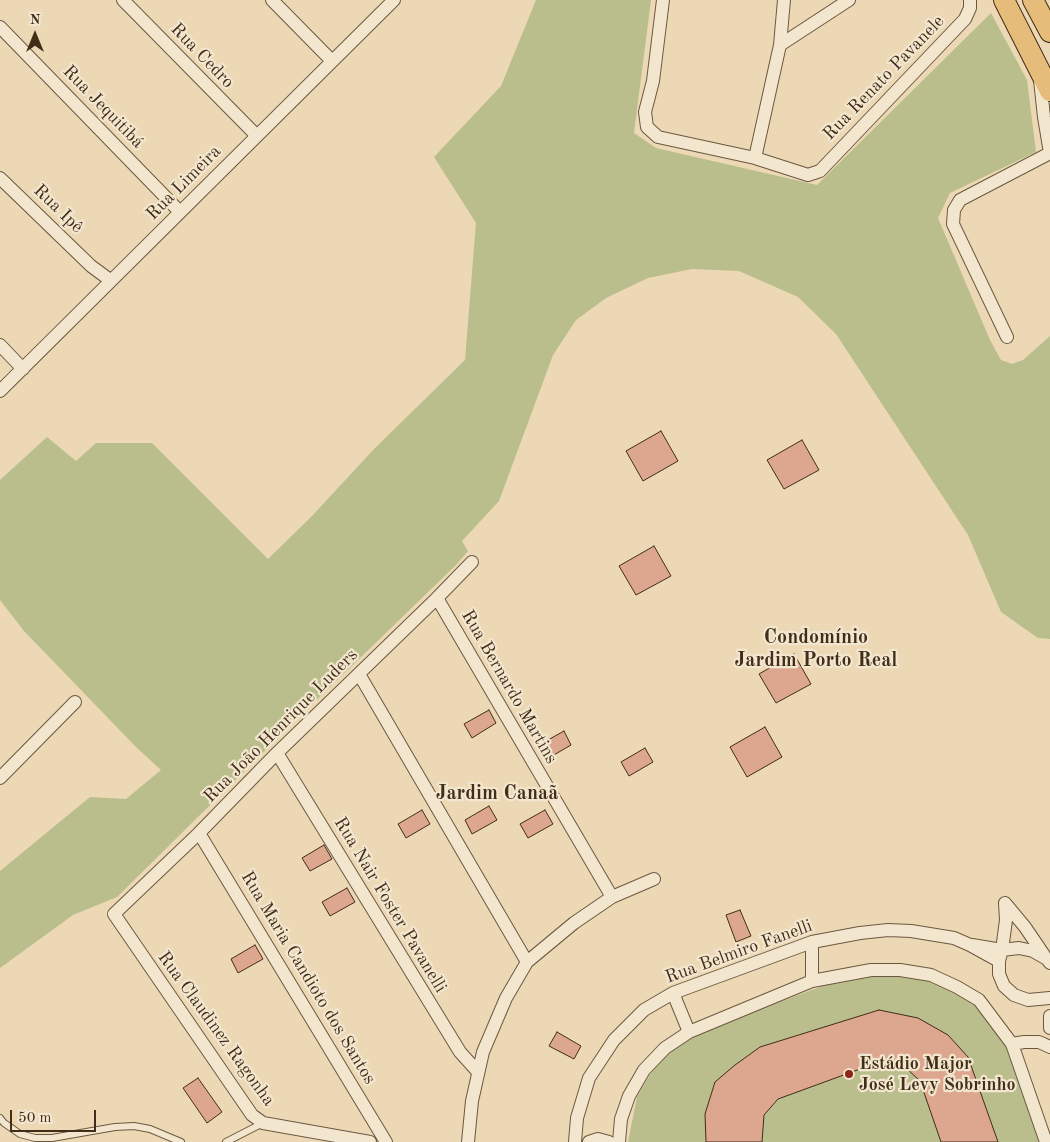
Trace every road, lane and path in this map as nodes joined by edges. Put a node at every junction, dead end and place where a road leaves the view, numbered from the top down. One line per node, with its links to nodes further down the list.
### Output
1 (123, 0): 16 (street, Rua Cedro)
2 (272, 0): 13 (street)
3 (394, 0): 13 (street, Rua Limeira)
4 (663, 0): 18 (street)
5 (784, 0): 12 (street)
6 (849, 0): 12 (street)
7 (1004, 0): 14 (highway)
8 (1033, 0): 11 (highway)
9 (970, 4): 18 (street, Rua Renato Pavanele)
10 (0, 27): 20 (street, Rua Jequitibá)
11 (1050, 32)
12 (780, 45): 18 (street)
13 (332, 61): 16 (street, Rua Limeira)
14 (1038, 68): 15 (highway); 17 (street)
15 (1050, 91)
16 (257, 136): 20 (street, Rua Limeira)
17 (1050, 153): 22 (street)
18 (756, 158)
19 (0, 178): 21 (street, Rua Ipê)
20 (180, 212): 21 (street, Rua Limeira)
21 (106, 284): 24 (street, Rua Limeira)
22 (1006, 337)
23 (0, 345): 24 (street)
24 (23, 369): 25 (street, Rua Limeira)
25 (0, 391)
26 (472, 562): 27 (street, Rua João Henrique Luders)
27 (437, 598): 28 (street, Rua João Henrique Luders); 34 (street, Rua Bernardo Martins)
28 (359, 674): 30 (street, Rua João Henrique Luders); 39 (street)
29 (75, 702): 31 (street)
30 (277, 753): 32 (street, Rua João Henrique Luders); 48 (street, Rua Nair Foster Pavanelli)
31 (0, 778)
32 (199, 833): 35 (street, Rua João Henrique Luders); 54 (street, Rua Maria Candioto dos Santos)
33 (654, 879): 34 (street)
34 (612, 897): 39 (street)
35 (114, 914): 50 (street, Rua Claudinez Ragonha)
36 (812, 942): 37 (street, Rua Belmiro Fanelli); 40 (street); 41 (street, Rua Belmiro Fanelli)
37 (1000, 956): 38 (street, Rua Belmiro Fanelli); 38 (street); 42 (street)
38 (1049, 960)
39 (527, 962): 48 (street)
40 (812, 981): 45 (street); 46 (street)
41 (673, 993): 45 (street); 56 (street, Rua Belmiro Fanelli)
42 (1050, 998)
43 (1050, 1016): 44 (street)
44 (1050, 1028)
45 (689, 1032): 59 (street)
46 (1012, 1044): 47 (street); 60 (street)
47 (1050, 1047)
48 (478, 1072): 55 (street)
49 (0, 1118): 51 (lane)
50 (263, 1123): 52 (lane); 53 (street, Rua Claudinez Ragonha)
51 (181, 1142)
52 (226, 1142)
53 (370, 1142)
54 (386, 1142)
55 (468, 1142)
56 (575, 1142)
57 (588, 1142): 58 (street)
58 (609, 1142)
59 (619, 1142)
60 (1046, 1142)

